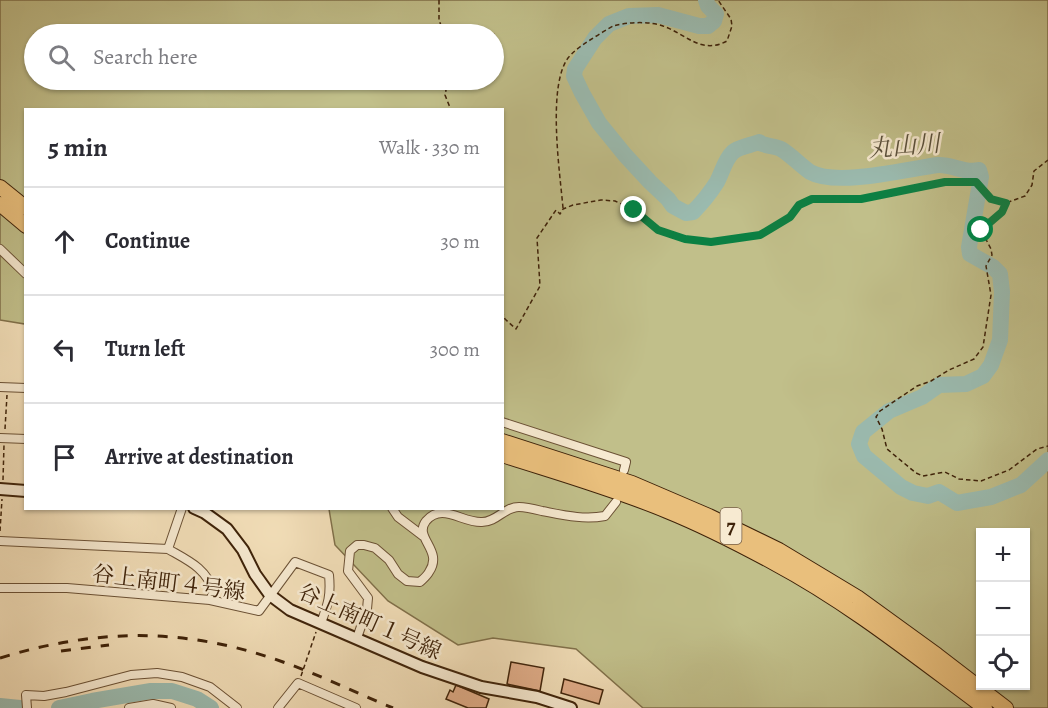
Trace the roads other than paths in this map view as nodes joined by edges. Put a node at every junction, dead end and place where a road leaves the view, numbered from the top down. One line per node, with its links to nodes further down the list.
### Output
1 (0, 188): 3 (highway)
2 (0, 204): 4 (highway)
3 (24, 206)
4 (24, 224)
5 (0, 249): 6 (street)
6 (24, 272)
7 (4, 387): 8 (street)
8 (24, 388)
9 (504, 423): 14 (street)
10 (2, 438): 11 (street)
11 (24, 439)
12 (504, 442): 29 (highway, 7)
13 (504, 456): 29 (highway, 7)
14 (624, 470)
15 (2, 489): 16 (street)
16 (24, 491)
17 (616, 502): 21 (street)
18 (181, 510): 23 (street)
19 (198, 510): 25 (street, 谷上南町１号線)
20 (393, 510): 21 (street)
21 (423, 536): 28 (street)
22 (0, 541): 23 (street)
23 (168, 549): 26 (street)
24 (0, 588): 26 (street, 谷上南町４号線)
25 (270, 595): 26 (street, 谷上南町４号線); 27 (street, 谷上南町１号線); 27 (street, 谷上南町４号線)
26 (210, 600)
27 (319, 627): 28 (street, 谷上南町１号線)
28 (357, 638): 36 (street, 谷上南町１号線)
29 (931, 660): 37 (highway, 7); 38 (highway, 7)
30 (27, 708): 33 (street)
31 (129, 708): 32 (street)
32 (171, 708)
33 (237, 708)
34 (278, 708): 35 (street)
35 (356, 708)
36 (571, 708)
37 (984, 708)
38 (1006, 708)

